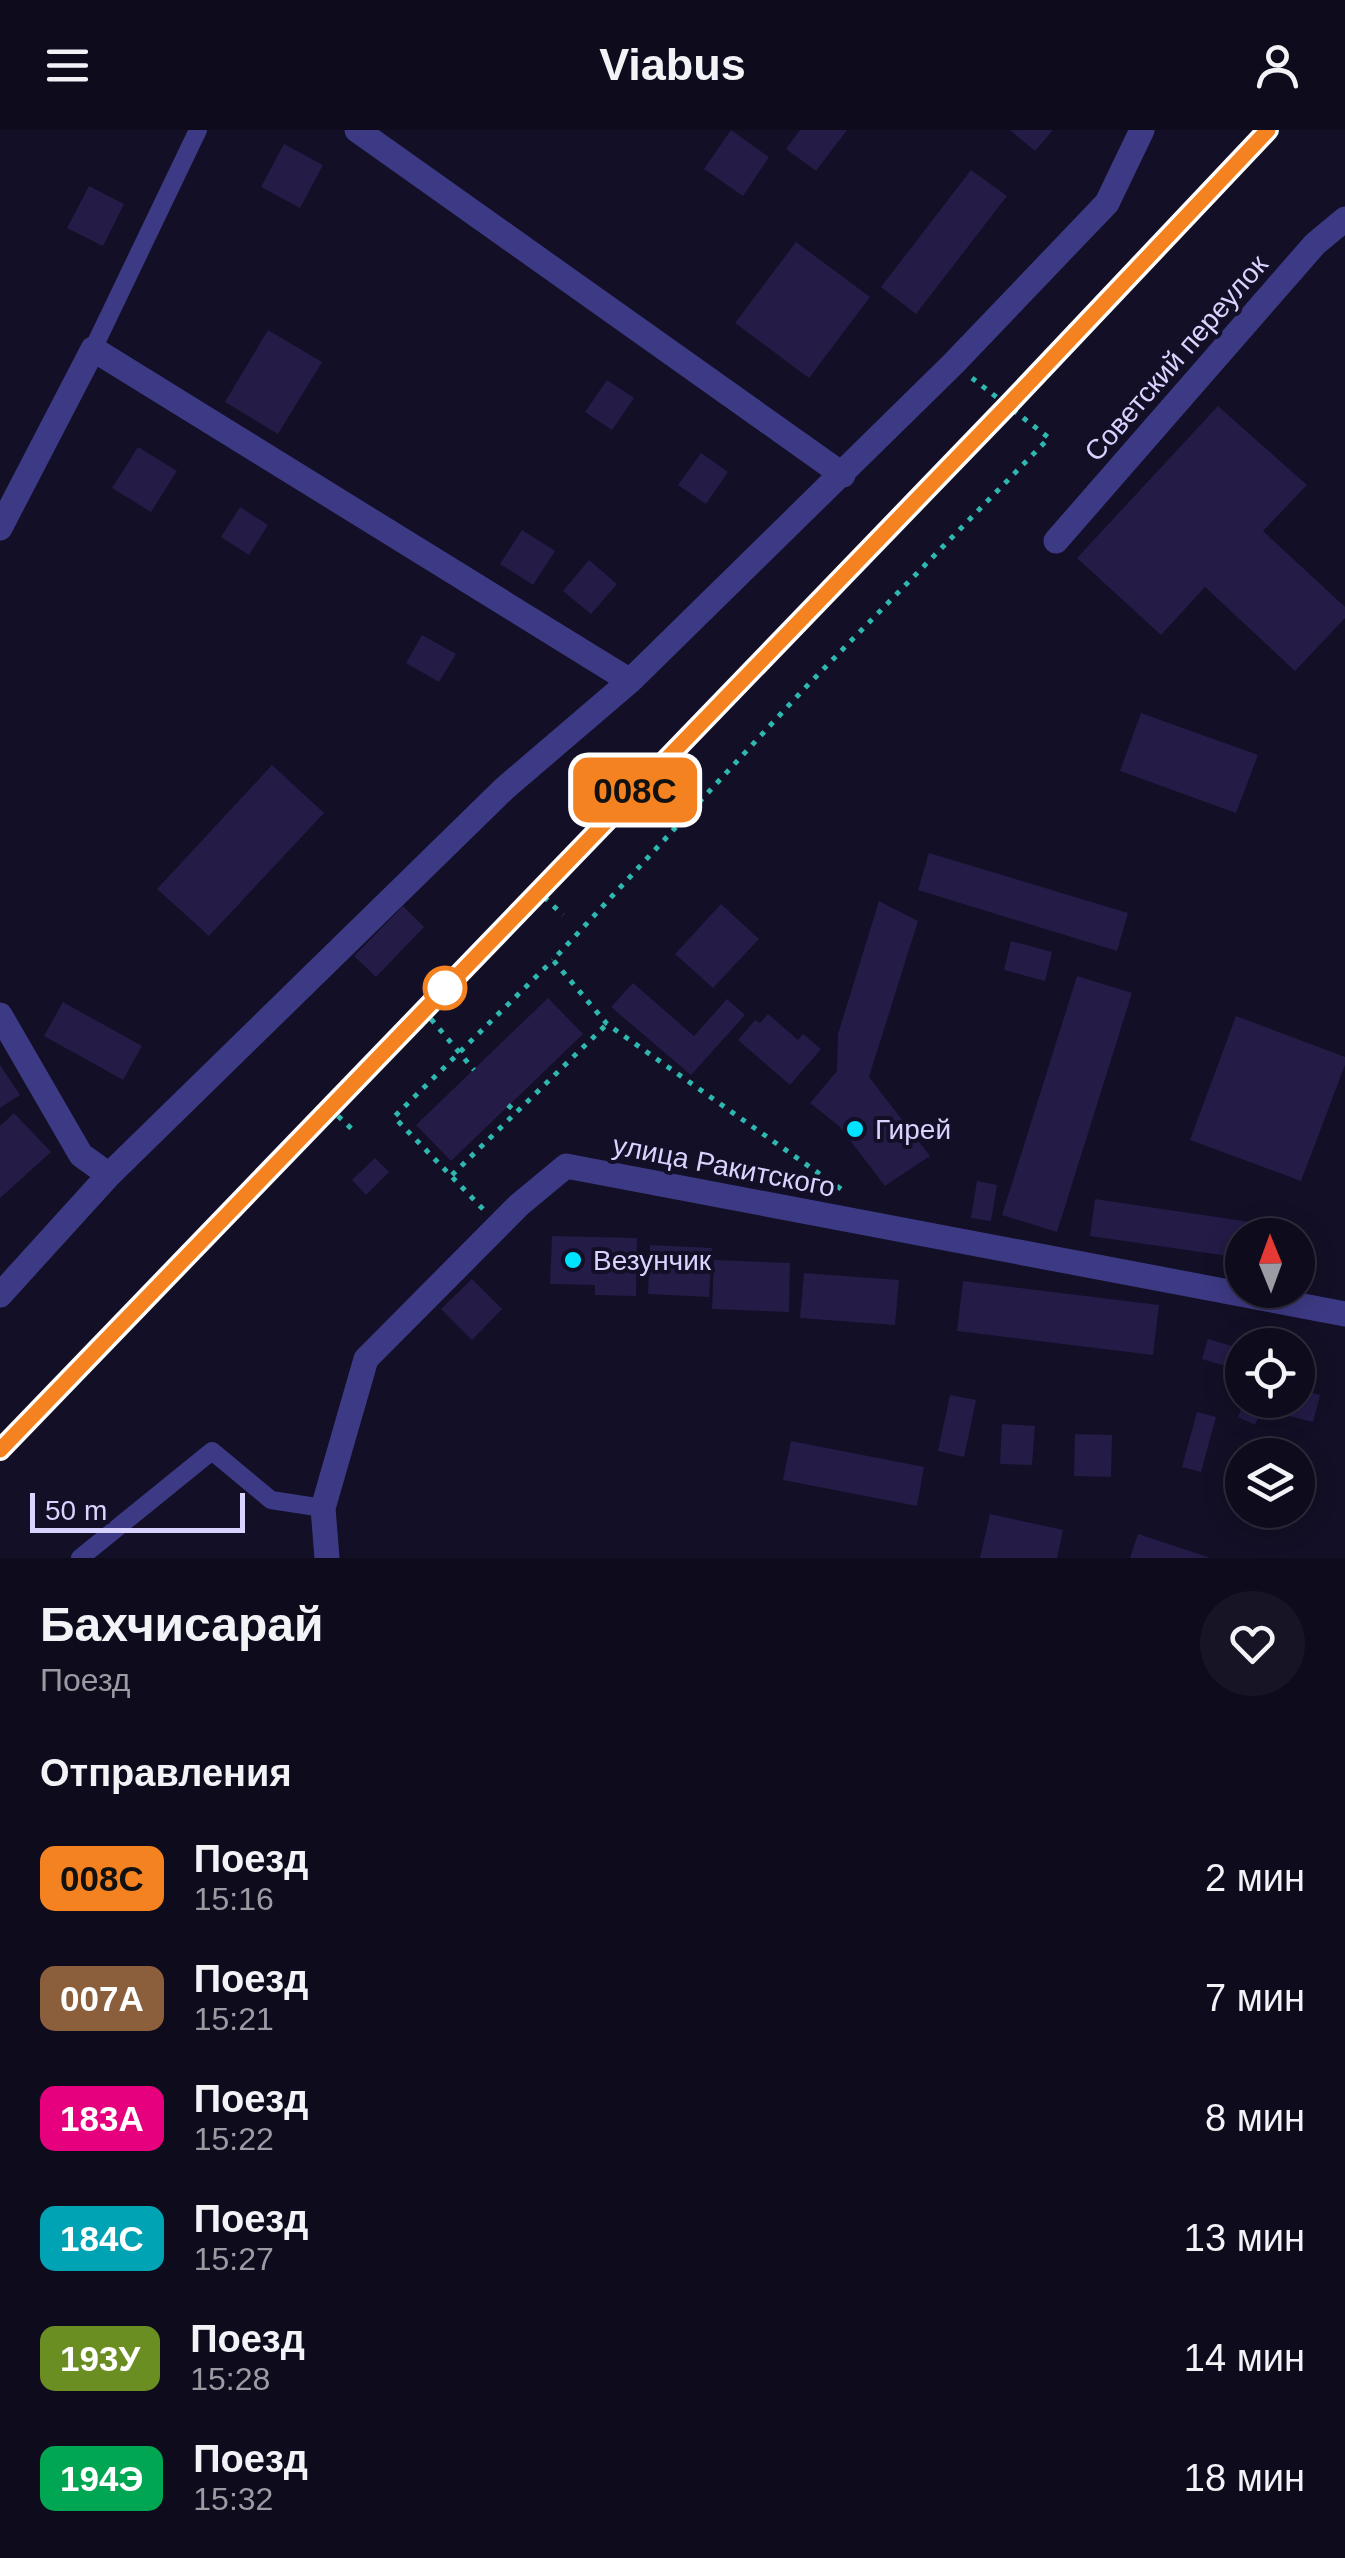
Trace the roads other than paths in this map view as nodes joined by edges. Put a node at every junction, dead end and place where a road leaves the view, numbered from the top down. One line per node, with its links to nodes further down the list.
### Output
1 (198, 130): 5 (lane)
2 (357, 130): 6 (street)
3 (1142, 130): 6 (street)
4 (1345, 219): 8 (street, Советский переулок)
5 (93, 350): 7 (street); 9 (street)
6 (843, 475): 9 (street)
7 (0, 528)
8 (1056, 541)
9 (630, 682): 11 (street)
10 (0, 1015): 11 (street)
11 (109, 1175): 12 (street)
12 (0, 1296)
13 (1345, 1314): 14 (street, улица Ракитского)
14 (323, 1508): 15 (lane); 16 (street, улица Ракитского)
15 (80, 1558)
16 (327, 1558)

